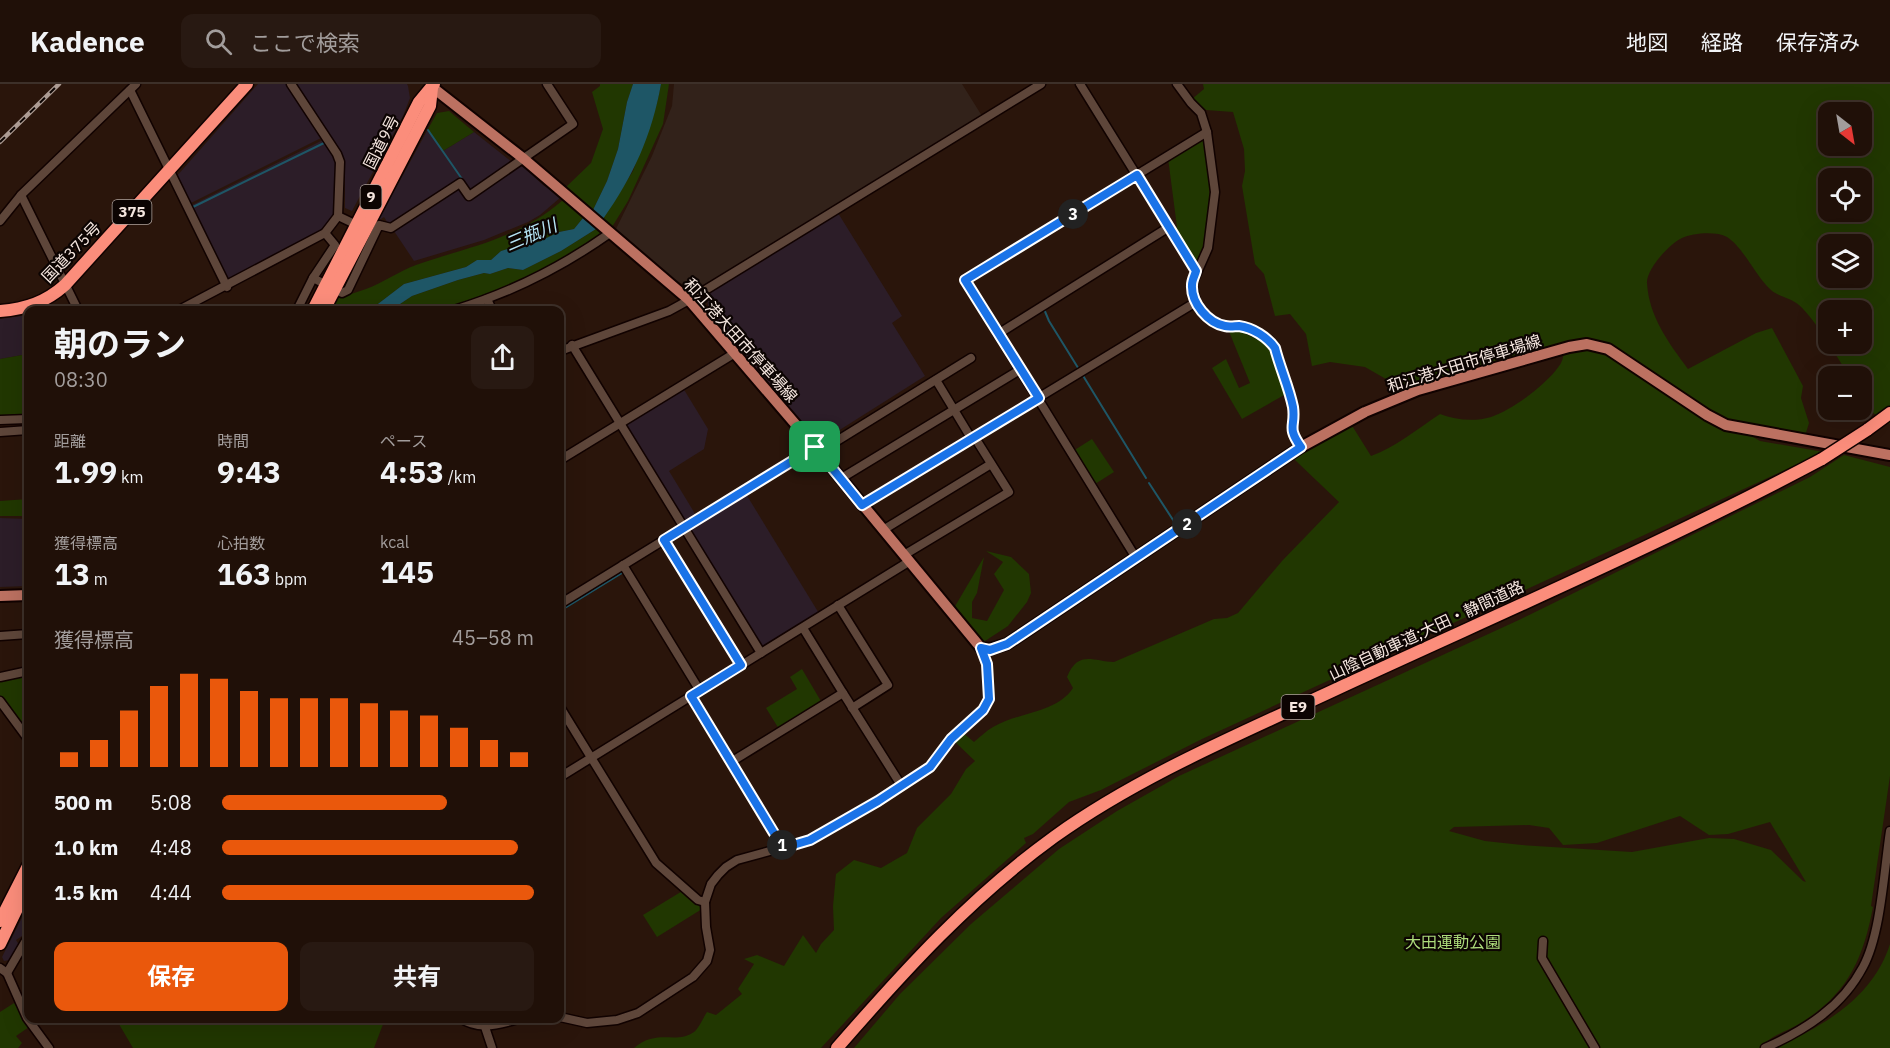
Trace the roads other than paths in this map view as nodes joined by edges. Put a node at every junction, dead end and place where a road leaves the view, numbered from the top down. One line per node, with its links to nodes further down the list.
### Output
1 (247, 84): 11 (highway, 国道375号 / 375)
2 (291, 84): 14 (street)
3 (547, 84): 10 (street)
4 (1041, 84): 26 (street)
5 (1080, 84): 12 (street)
6 (1177, 84): 9 (street)
7 (431, 85): 10 (main road, 和江港大田市停車場線); 16 (highway, 国道9号 / 9)
8 (133, 87): 11 (street); 13 (street)
9 (1207, 132): 12 (street); 20 (street)
10 (524, 159): 18 (main road, 和江港大田市停車場線); 24 (street)
11 (170, 171): 22 (highway, 国道375号 / 375); 23 (street)
12 (1137, 175): 17 (street); 38 (street)
13 (21, 195): 15 (street); 22 (street)
14 (338, 216): 16 (street); 19 (street)
15 (0, 220)
16 (362, 227): 24 (highway, 国道9号 / 9)
17 (1169, 227): 20 (street); 38 (street)
18 (608, 231): 25 (street); 26 (main road, 和江港大田市停車場線)
19 (325, 233): 21 (street); 23 (street)
20 (1196, 271): 27 (street)
21 (313, 278): 24 (street); 31 (street)
22 (65, 285): 28 (highway, 国道375号 / 375); 29 (street)
23 (227, 287): 30 (street)
24 (331, 287): 32 (highway, 国道9号 / 9); 33 (highway, 国道9号 / 9)
25 (487, 299): 34 (street); 35 (street)
26 (689, 300): 39 (street); 41 (main road, 和江港大田市停車場線)
27 (1196, 302): 45 (street); 54 (street)
28 (30, 306)
29 (76, 306)
30 (187, 306)
31 (299, 306)
32 (317, 306)
33 (325, 306)
34 (466, 306)
35 (490, 306)
36 (24, 308): 37 (highway, 国道375号 / 375)
37 (0, 311)
38 (998, 333): 45 (street)
39 (572, 345): 40 (street); 50 (street)
40 (564, 349)
41 (735, 352): 50 (street); 55 (main road, 和江港大田市停車場線)
42 (971, 358): 44 (street)
43 (1018, 371): 46 (street)
44 (936, 380): 46 (street); 55 (street)
45 (1039, 398): 53 (street); 65 (street)
46 (953, 409): 53 (street); 59 (street)
47 (1890, 413): 108 (highway, 山陰自動車道;大田・静間道路 / E9, bridge)
48 (24, 419): 49 (street)
49 (0, 420)
50 (621, 423): 57 (street); 61 (street)
51 (24, 430): 52 (street)
52 (0, 432)
53 (971, 438): 58 (street); 60 (street)
54 (1301, 447): 56 (main road, 和江港大田市停車場線); 65 (main road, 和江港大田市停車場線)
55 (817, 450): 59 (main road, 和江港大田市停車場線); 61 (street)
56 (1890, 454)
57 (564, 458)
58 (992, 464): 62 (street); 64 (street)
59 (840, 478): 60 (main road, 和江港大田市停車場線)
60 (862, 505): 62 (main road, 和江港大田市停車場線)
61 (684, 528): 63 (street); 75 (street)
62 (883, 530): 64 (main road, 和江港大田市停車場線)
63 (664, 540): 66 (street); 76 (street)
64 (907, 558): 70 (street); 74 (main road, 和江港大田市停車場線)
65 (1136, 558): 74 (main road, 和江港大田市停車場線)
66 (623, 565): 69 (street); 79 (street)
67 (24, 595): 68 (main road)
68 (0, 596)
69 (564, 602)
70 (838, 605): 71 (street); 83 (street)
71 (803, 628): 75 (street); 80 (street)
72 (24, 634): 73 (street)
73 (0, 636)
74 (981, 648): 89 (street)
75 (761, 653): 76 (street)
76 (741, 665): 79 (street)
77 (24, 672): 78 (street)
78 (0, 676)
79 (700, 691): 81 (street)
80 (843, 693): 83 (street); 87 (street)
81 (691, 696): 86 (street); 87 (street)
82 (0, 701): 85 (street)
83 (852, 708): 89 (street)
84 (564, 713): 86 (street)
85 (24, 734)
86 (590, 758): 88 (street); 94 (street)
87 (731, 762): 91 (street)
88 (564, 774)
89 (901, 785): 91 (street)
90 (1890, 831): 110 (street)
91 (783, 848): 94 (street)
92 (24, 874): 95 (highway)
93 (24, 894): 98 (highway)
94 (705, 902): 101 (street)
95 (0, 921)
96 (1543, 941): 109 (street)
97 (24, 942): 99 (street)
98 (0, 944)
99 (3, 971): 100 (street)
100 (24, 1012)
101 (564, 1018)
102 (31, 1023): 106 (street)
103 (469, 1023): 105 (street)
104 (502, 1023): 105 (street)
105 (485, 1027): 107 (street)
106 (49, 1048)
107 (492, 1048)
108 (837, 1048)
109 (1595, 1048)
110 (1765, 1048)

